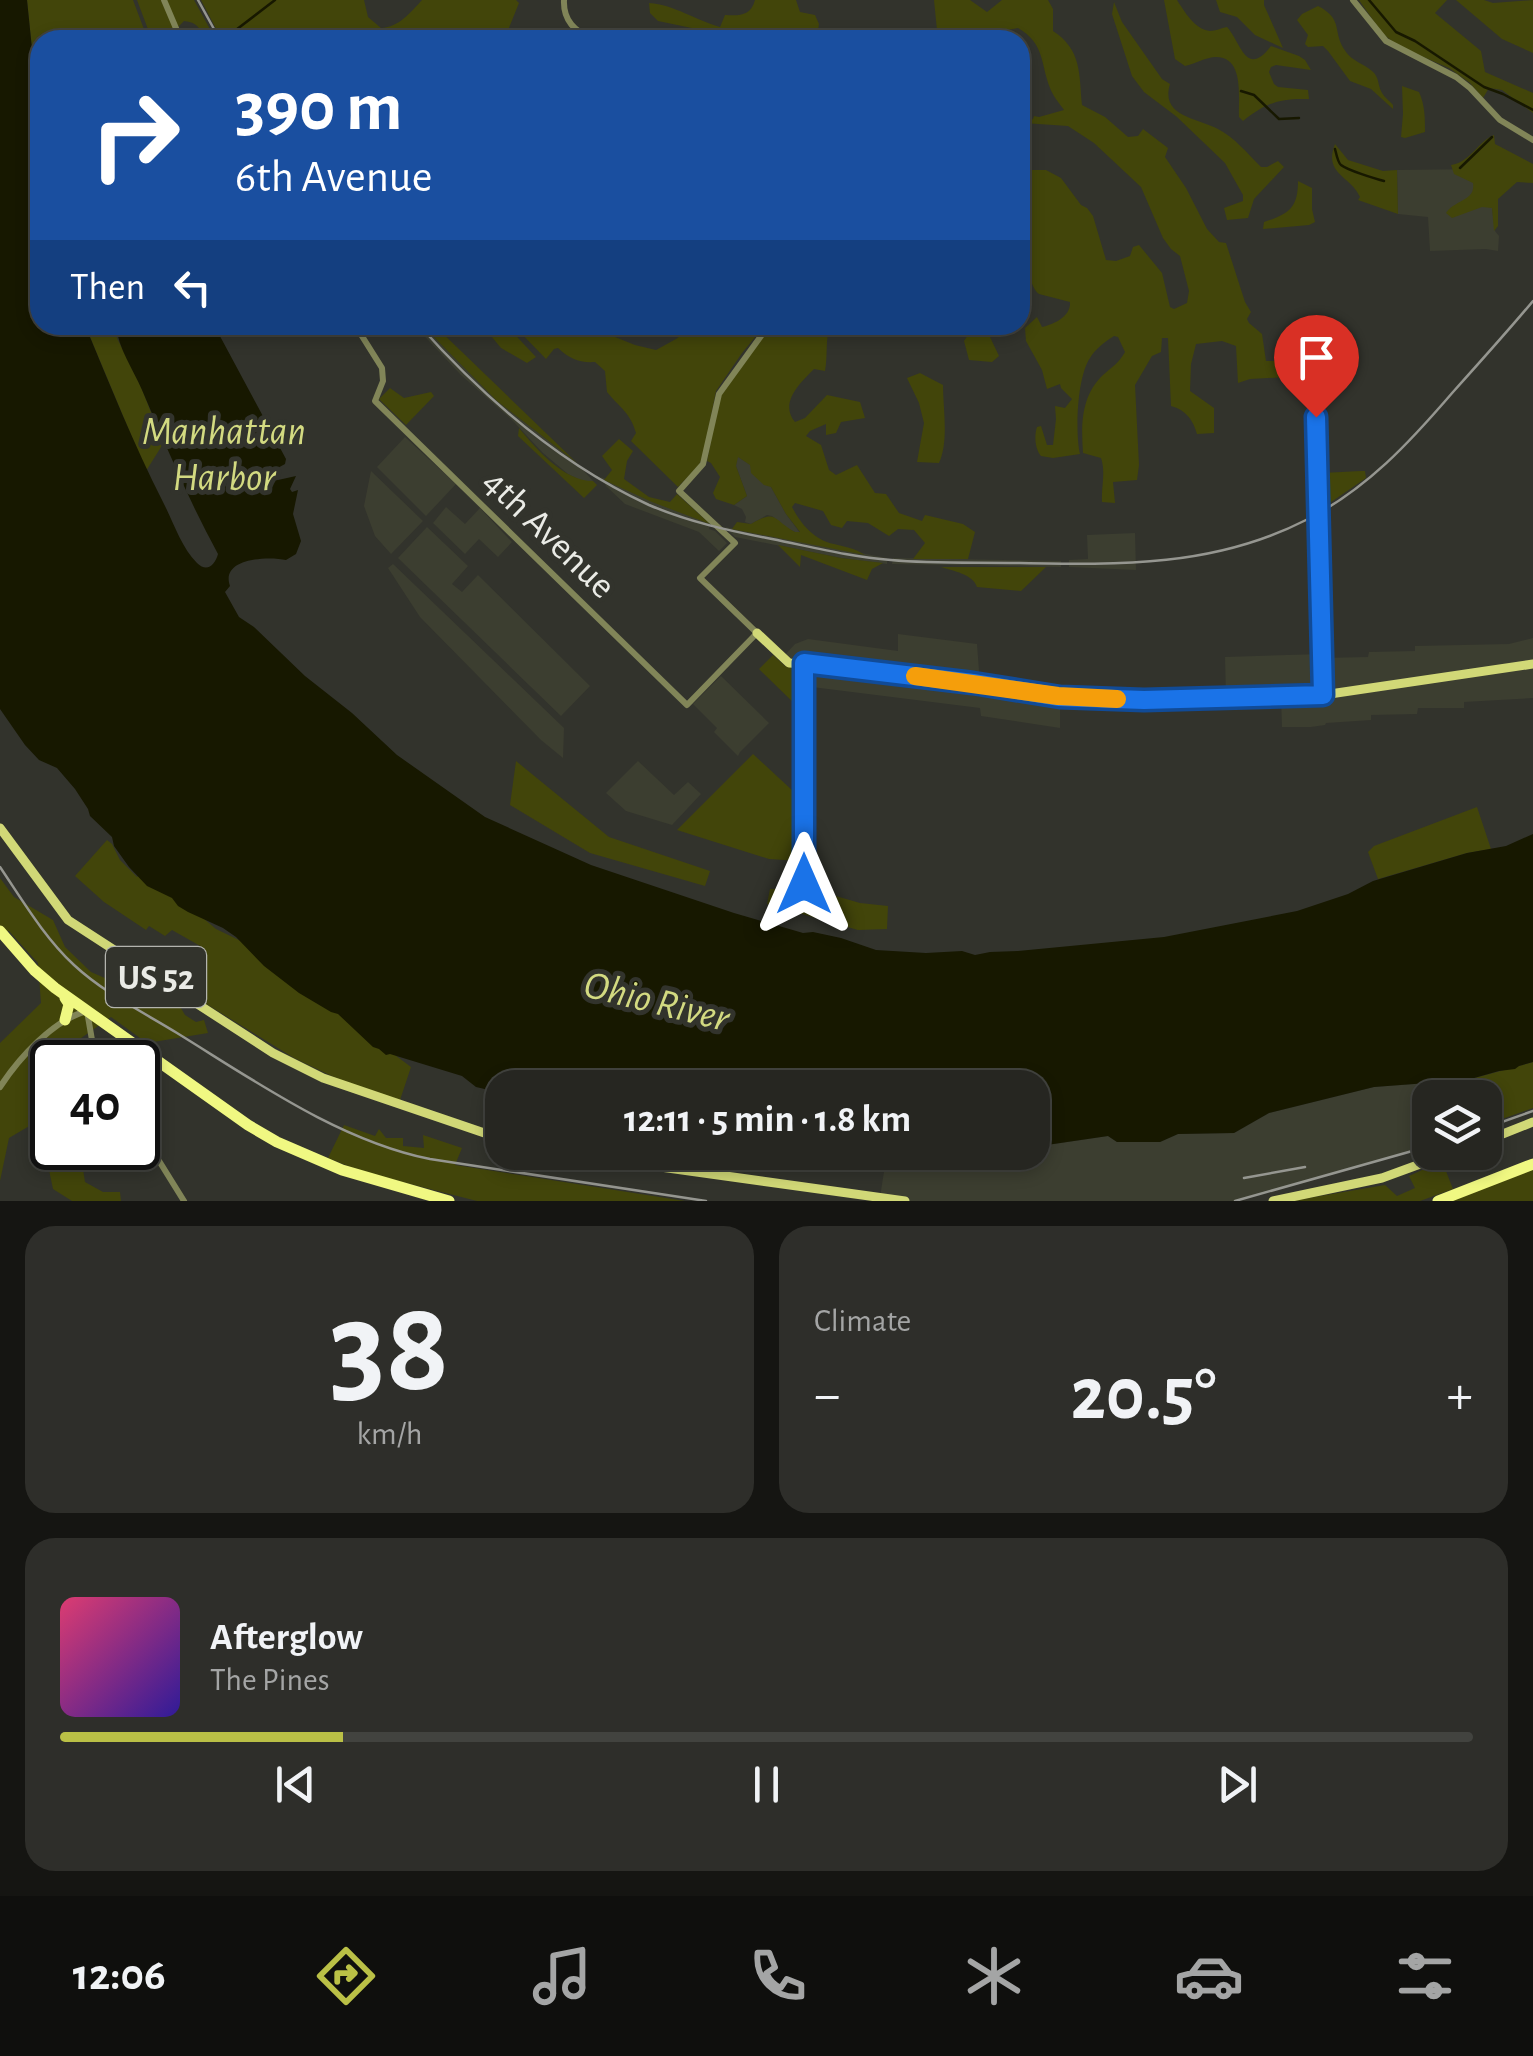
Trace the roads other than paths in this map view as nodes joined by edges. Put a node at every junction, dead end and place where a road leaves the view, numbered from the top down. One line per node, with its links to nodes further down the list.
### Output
1 (164, 0): 4 (street)
2 (564, 0): 5 (street)
3 (1353, 0): 6 (street)
4 (177, 30)
5 (578, 30)
6 (1533, 140)
7 (361, 335): 10 (street, 4th Avenue)
8 (762, 335): 10 (street)
9 (1316, 417): 13 (street, bridge)
10 (756, 633): 11 (main road)
11 (804, 663): 13 (main road); 15 (street)
12 (1533, 664): 13 (main road)
13 (1323, 695)
14 (0, 828): 23 (main road, US 52)
15 (804, 884)
16 (0, 931): 17 (highway)
17 (58, 991): 18 (highway); 19 (highway)
18 (87, 1011): 19 (street); 20 (street); 30 (highway)
19 (65, 1020): 21 (street)
20 (92, 1040)
21 (0, 1087)
22 (1533, 1122): 24 (main road)
23 (485, 1134)
24 (1502, 1134)
25 (160, 1162): 29 (street)
26 (1533, 1164): 33 (highway)
27 (1412, 1167): 32 (main road)
28 (683, 1170): 31 (main road)
29 (184, 1201)
30 (449, 1201)
31 (905, 1201)
32 (1273, 1201)
33 (1438, 1201)

